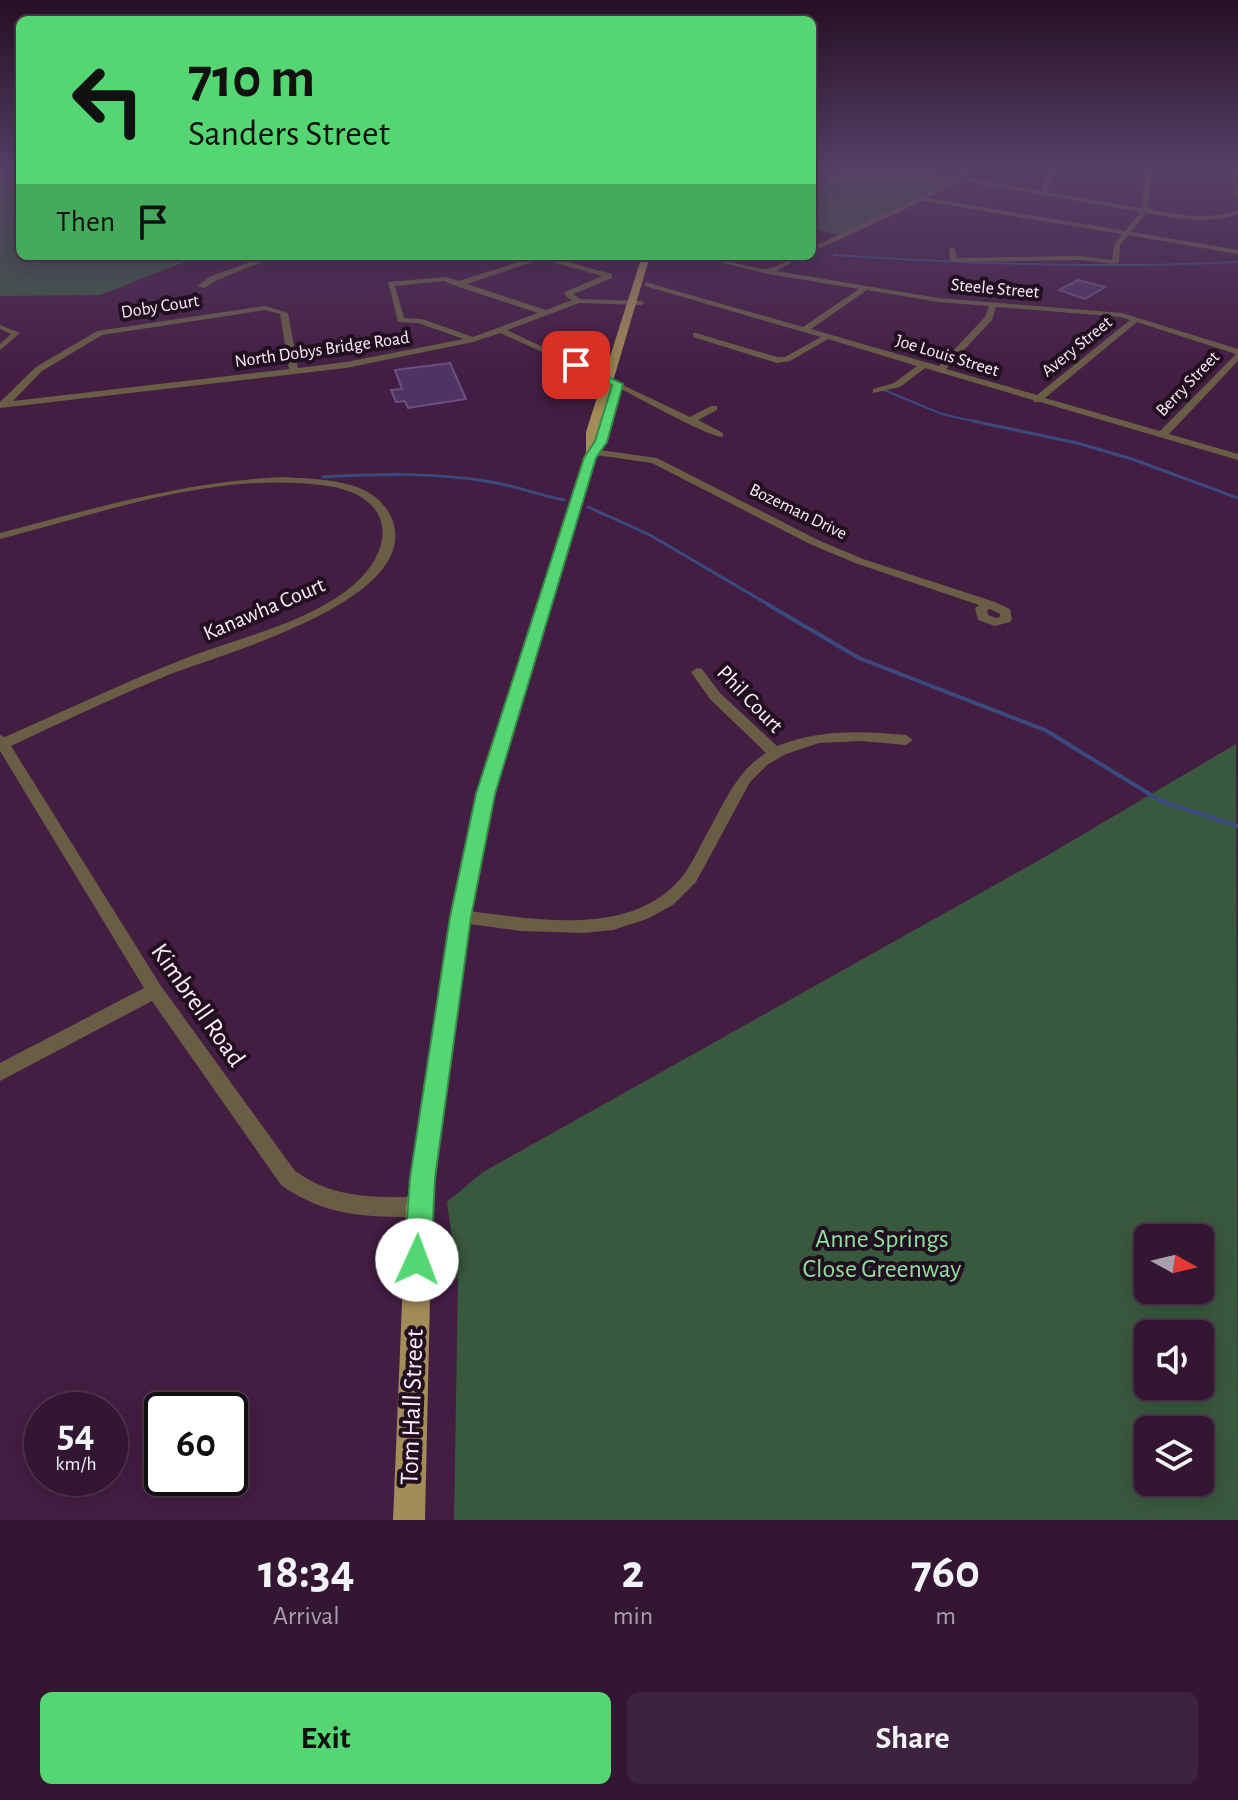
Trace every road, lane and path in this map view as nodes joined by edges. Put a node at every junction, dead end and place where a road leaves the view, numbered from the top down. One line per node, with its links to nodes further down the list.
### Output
1 (839, 237): 4 (street)
2 (1123, 237): 5 (street)
3 (1138, 237): 6 (street)
4 (816, 247)
5 (952, 249)
6 (1238, 252)
7 (262, 260): 18 (street)
8 (532, 260): 17 (street)
9 (552, 260): 20 (street)
10 (645, 260): 21 (main road, Tom Hall Street)
11 (654, 260): 16 (main road, Tom Hall Street)
12 (713, 260): 14 (street, Steele Street)
13 (793, 260): 15 (street)
14 (717, 261): 15 (street, Steele Street)
15 (768, 272): 19 (street, Steele Street)
16 (648, 284): 21 (main road, Tom Hall Street); 26 (street, Joe Louis Street)
17 (459, 285): 23 (street); 30 (street)
18 (201, 286)
19 (864, 289): 22 (street, Steele Street); 26 (street)
20 (578, 301): 21 (street, North Dobys Bridge Road); 23 (street, North Dobys Bridge Road)
21 (636, 302): 36 (main road, Tom Hall Street)
22 (992, 307): 24 (street, Steele Street); 34 (street)
23 (546, 313): 27 (street, North Dobys Bridge Road)
24 (1136, 319): 32 (street, Steele Street); 38 (street, Avery Street)
25 (2, 327): 31 (street)
26 (804, 330): 29 (street, Joe Louis Street)
27 (503, 331): 30 (street, North Dobys Bridge Road); 36 (street)
28 (696, 335): 29 (street)
29 (827, 337): 33 (street, Joe Louis Street)
30 (473, 340): 35 (street, North Dobys Bridge Road)
31 (0, 348)
32 (1238, 354): 43 (street, Berry Street)
33 (922, 366): 34 (street, Joe Louis Street); 37 (street)
34 (939, 371): 38 (street, Joe Louis Street)
35 (294, 372): 39 (street, North Dobys Bridge Road); 39 (street, Doby Court)
36 (614, 382): 41 (street); 44 (main road, Tom Hall Street)
37 (876, 391)
38 (1037, 400): 43 (street, Joe Louis Street)
39 (2, 405)
40 (714, 408): 41 (street)
41 (689, 421): 42 (street)
42 (720, 435)
43 (1162, 435): 45 (street, Joe Louis Street)
44 (592, 452): 47 (street, Bozeman Drive); 52 (main road, Tom Hall Street)
45 (1238, 457)
46 (0, 536): 50 (street, Kanawha Court)
47 (991, 605)
48 (697, 672): 51 (street, Phil Court)
49 (906, 740): 51 (street)
50 (1, 742): 53 (street, Kimbrell Road)
51 (775, 753): 52 (street)
52 (460, 917): 55 (main road, Tom Hall Street)
53 (155, 991): 54 (street); 55 (street, Kimbrell Road)
54 (0, 1072)
55 (419, 1207): 56 (main road, Tom Hall Street)
56 (409, 1520)

